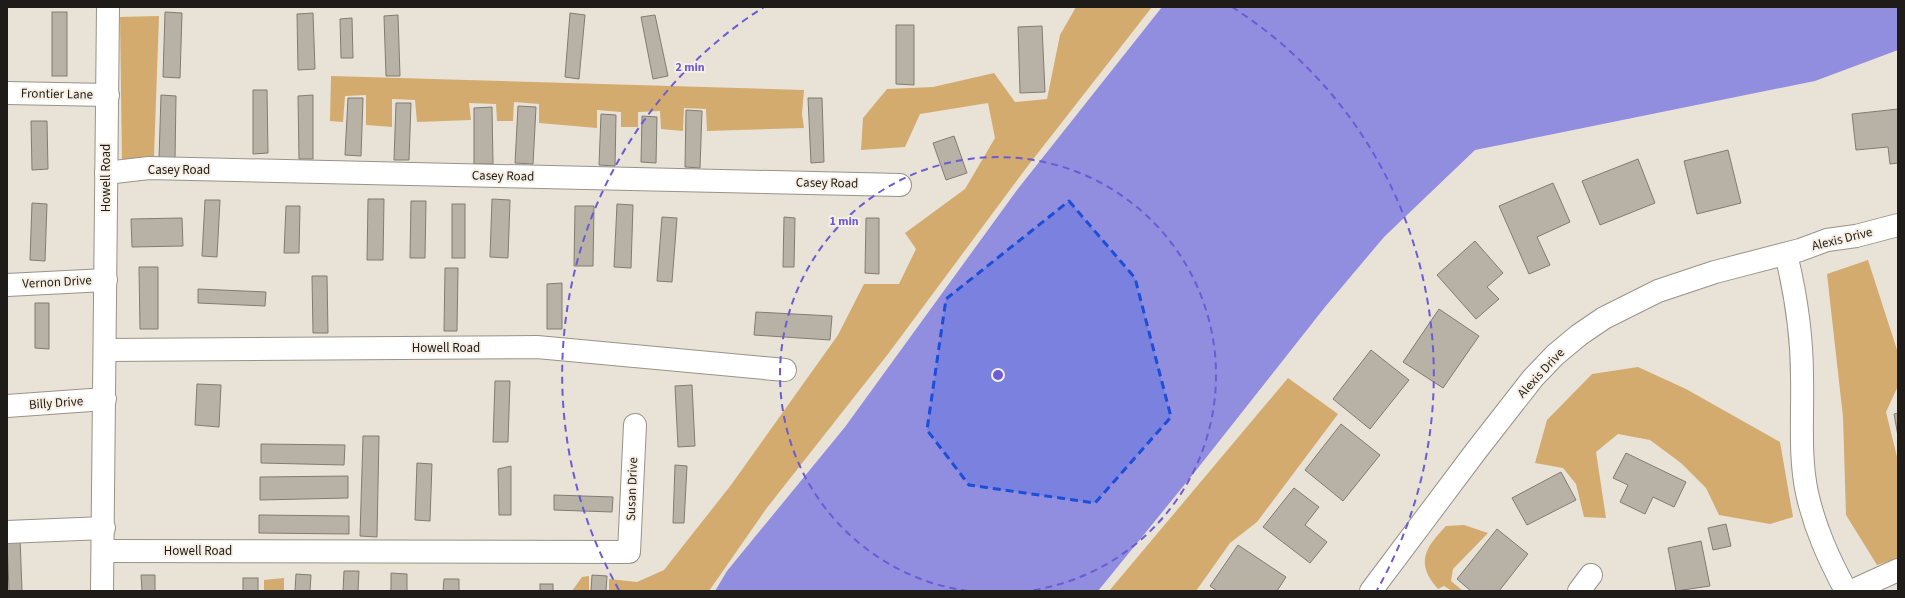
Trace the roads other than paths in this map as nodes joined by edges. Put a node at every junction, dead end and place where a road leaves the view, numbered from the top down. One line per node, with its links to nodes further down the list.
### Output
1 (108, 7): 3 (street, Howell Road)
2 (7, 93): 3 (street, Frontier Lane)
3 (108, 95): 4 (street, Howell Road)
4 (106, 173): 5 (street, Casey Road); 8 (street, Howell Road)
5 (900, 185)
6 (1898, 225): 7 (street, Alexis Drive)
7 (1786, 254): 21 (street, Alexis Drive); 22 (street)
8 (106, 280): 9 (street, Vernon Drive); 10 (street, Howell Road)
9 (7, 284)
10 (106, 350): 11 (street, Howell Road); 12 (street, Howell Road)
11 (785, 370)
12 (105, 399): 13 (street, Billy Drive); 15 (street, Howell Road)
13 (7, 406)
14 (635, 425): 18 (street, Susan Drive)
15 (104, 528): 16 (street); 17 (street, Howell Road)
16 (7, 532)
17 (103, 551): 18 (street, Howell Road); 20 (street, Howell Road)
18 (629, 552)
19 (1898, 570): 23 (street)
20 (102, 591)
21 (1371, 591)
22 (1846, 591)
23 (1852, 591)

